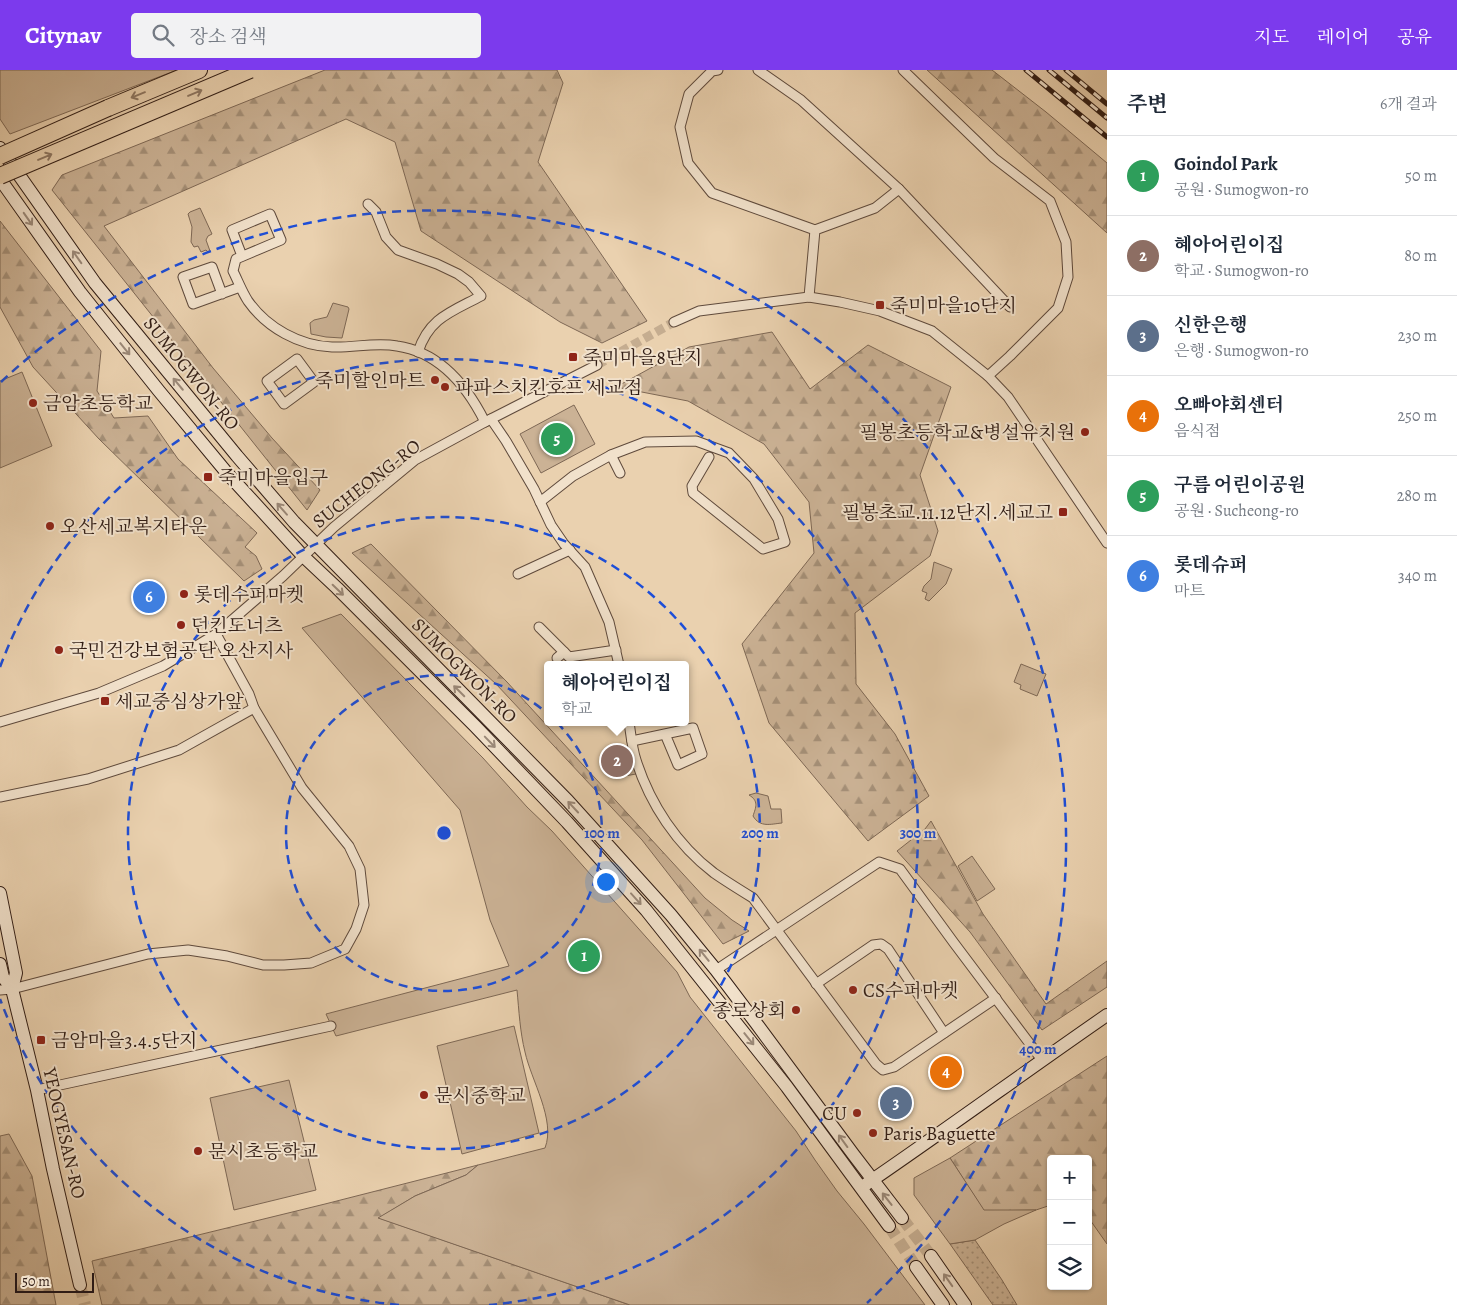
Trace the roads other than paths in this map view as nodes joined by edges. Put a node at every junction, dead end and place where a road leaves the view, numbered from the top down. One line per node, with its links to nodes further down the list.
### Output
1 (200, 70): 7 (highway, one-way to 7, bridge)
2 (250, 70): 8 (highway, one-way to 2, bridge)
3 (718, 70): 11 (street)
4 (758, 70): 9 (street)
5 (903, 70): 22 (street)
6 (0, 148): 29 (street, SUMOGWON-RO, one-way to 6)
7 (0, 156)
8 (0, 178): 31 (street, SUMOGWON-RO, one-way to 31)
9 (899, 189): 11 (street); 16 (street)
10 (368, 204): 19 (street)
11 (815, 230): 15 (street)
12 (242, 256): 12 (street); 13 (street)
13 (240, 286): 14 (street); 18 (street)
14 (222, 294): 14 (street)
15 (809, 297): 17 (street); 22 (street)
16 (1010, 307)
17 (674, 322)
18 (305, 342): 19 (street); 20 (street)
19 (418, 352): 23 (street)
20 (297, 359): 20 (street)
21 (597, 365): 23 (street, SUCHEONG-RO)
22 (988, 376): 28 (street)
23 (488, 421): 27 (street); 29 (street, SUCHEONG-RO)
24 (611, 455): 25 (street); 26 (street); 27 (street)
25 (709, 457)
26 (620, 473)
27 (540, 502): 30 (street)
28 (1107, 542)
29 (316, 544): 31 (street, SUCHEONG-RO); 46 (street, SUMOGWON-RO, one-way to 29)
30 (570, 550): 32 (street); 35 (street)
31 (303, 556): 34 (street, SUCHEONG-RO); 56 (street, SUMOGWON-RO, one-way to 56)
32 (518, 574)
33 (539, 627): 35 (street)
34 (216, 634): 37 (street); 38 (street, SUCHEONG-RO)
35 (616, 650): 36 (street)
36 (618, 661)
37 (254, 708): 42 (street); 48 (street)
38 (0, 722)
39 (630, 726): 41 (street)
40 (666, 734): 40 (street); 41 (street)
41 (632, 741): 44 (street)
42 (0, 798)
43 (0, 894): 48 (street, YEOGYESAN-RO)
44 (777, 929): 46 (street); 47 (street); 49 (street)
45 (0, 964): 48 (street, YEOGYESAN-RO)
46 (716, 970): 55 (street, SUMOGWON-RO, one-way to 46)
47 (816, 984): 52 (street); 52 (street)
48 (6, 989): 54 (street, YEOGYESAN-RO)
49 (996, 998): 52 (street); 53 (street)
50 (1107, 1015): 53 (street)
51 (331, 1026): 54 (street)
52 (944, 1033)
53 (1042, 1060): 55 (street)
54 (37, 1090): 61 (street, YEOGYESAN-RO)
55 (872, 1180): 56 (street); 57 (street, SUMOGWON-RO, one-way to 55)
56 (861, 1188): 58 (street, SUMOGWON-RO)
57 (902, 1218)
58 (889, 1226)
59 (931, 1256): 63 (street, one-way to 59)
60 (916, 1267): 62 (street)
61 (80, 1285)
62 (942, 1305)
63 (964, 1305)

